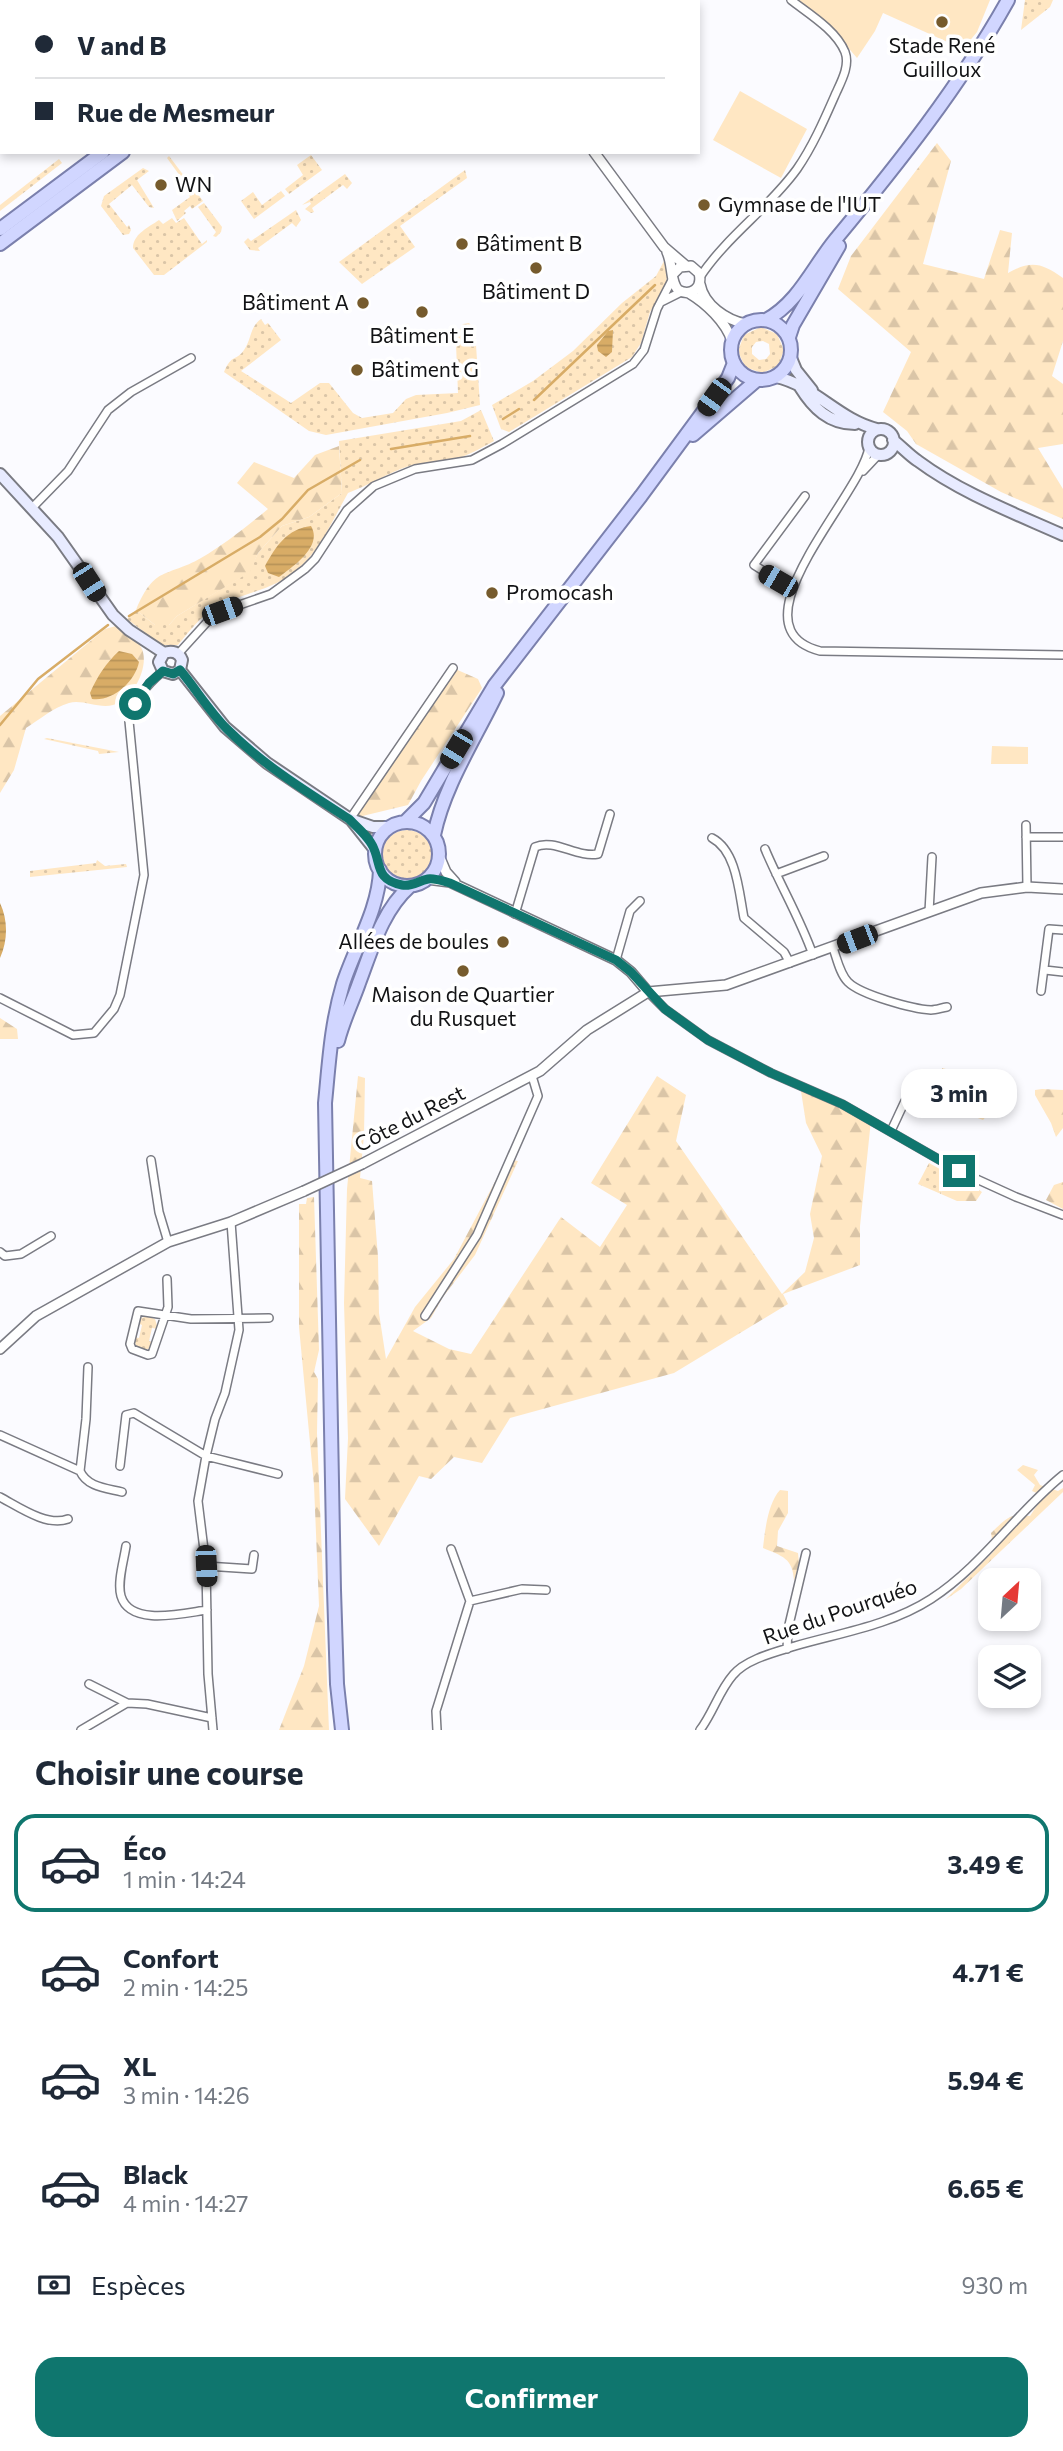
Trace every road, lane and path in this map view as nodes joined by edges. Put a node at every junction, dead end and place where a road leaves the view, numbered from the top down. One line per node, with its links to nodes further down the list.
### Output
1 (791, 0): 10 (street)
2 (1008, 0): 6 (main road)
3 (100, 154): 7 (main road)
4 (120, 154): 8 (main road)
5 (595, 154): 9 (street)
6 (852, 221): 16 (main road); 18 (main road)
7 (0, 229)
8 (0, 244)
9 (664, 247): 11 (street); 12 (street)
10 (714, 257): 11 (street); 13 (street)
11 (688, 266): 12 (street); 13 (street)
12 (673, 277): 14 (street); 15 (street)
13 (700, 280): 14 (street); 17 (street)
14 (685, 293): 15 (street); 19 (street)
15 (661, 303): 41 (street)
16 (766, 320): 17 (main road); 18 (main road)
17 (746, 324): 19 (main road)
18 (789, 337): 21 (main road)
19 (732, 341): 22 (main road)
20 (191, 358): 37 (street)
21 (791, 358): 23 (main road); 26 (main road)
22 (734, 363): 24 (main road); 32 (main road)
23 (776, 377): 24 (main road); 25 (main road)
24 (757, 380): 32 (main road)
25 (798, 385): 26 (main road); 27 (main road)
26 (816, 395): 27 (main road)
27 (852, 421): 28 (main road); 30 (main road)
28 (877, 429): 29 (main road); 30 (main road)
29 (893, 440): 31 (main road); 33 (main road)
30 (868, 443): 31 (main road); 35 (street)
31 (884, 453): 33 (main road); 35 (street)
32 (672, 455): 44 (main road)
33 (917, 461): 38 (main road)
34 (0, 474): 37 (main road)
35 (859, 474): 39 (street)
36 (805, 496): 39 (street)
37 (32, 508): 40 (main road)
38 (1063, 535)
39 (792, 589): 42 (street)
40 (164, 653): 41 (main road); 46 (main road)
41 (178, 654): 45 (main road)
42 (1063, 655)
43 (453, 668): 48 (street)
44 (510, 668): 49 (main road); 52 (main road)
45 (180, 670): 46 (main road); 48 (main road)
46 (163, 671): 80 (street)
47 (610, 814): 70 (street)
48 (349, 819): 51 (main road); 57 (main road)
49 (405, 822): 51 (main road); 52 (main road)
50 (1026, 825): 53 (street)
51 (389, 827): 57 (main road)
52 (434, 835): 60 (main road)
53 (1026, 837): 54 (street); 65 (street)
54 (1063, 837)
55 (712, 838): 75 (street)
56 (765, 849): 62 (street)
57 (375, 850): 61 (main road)
58 (824, 856): 62 (street)
59 (932, 857): 69 (street)
60 (439, 858): 63 (main road); 66 (street)
61 (380, 870): 64 (main road); 83 (main road)
62 (776, 874): 73 (street)
63 (427, 879): 64 (main road); 66 (street)
64 (410, 886): 83 (main road)
65 (1027, 887): 67 (street); 69 (street)
66 (462, 888): 70 (street)
67 (1063, 889)
68 (640, 901): 74 (street)
69 (929, 912): 72 (street)
70 (515, 914): 74 (street)
71 (1063, 930): 76 (street)
72 (833, 948): 73 (street); 81 (street)
73 (813, 955): 75 (street)
74 (616, 960): 79 (street)
75 (790, 963): 79 (street)
76 (1045, 970): 77 (street); 78 (street)
77 (1063, 972)
78 (1041, 991)
79 (648, 992): 82 (street, Côte du Rest); 85 (street)
80 (0, 998)
81 (947, 1007)
82 (532, 1076): 88 (street, Côte du Rest, bridge); 94 (street)
83 (328, 1078): 122 (main road)
84 (905, 1101): 85 (street)
85 (891, 1131): 87 (street)
86 (151, 1160): 90 (street)
87 (1063, 1214)
88 (230, 1222): 90 (street, Côte du Rest); 96 (street)
89 (51, 1236): 91 (street)
90 (168, 1242): 97 (street, Côte du Rest)
91 (0, 1252)
92 (167, 1279): 93 (street)
93 (164, 1314): 93 (street); 96 (street)
94 (425, 1316)
95 (269, 1318): 96 (street)
96 (238, 1319): 100 (street)
97 (0, 1349)
98 (88, 1367): 102 (street)
99 (0, 1435): 102 (street)
100 (206, 1456): 101 (street); 103 (street); 112 (street)
101 (120, 1466)
102 (80, 1471): 105 (street)
103 (278, 1474)
104 (1063, 1475): 116 (street, Rue du Pourquéo)
105 (122, 1492)
106 (0, 1497): 107 (street)
107 (68, 1519)
108 (126, 1546): 115 (street)
109 (451, 1549): 114 (street)
110 (806, 1553): 116 (street)
111 (254, 1555): 112 (street)
112 (206, 1566): 115 (street)
113 (546, 1590): 114 (street)
114 (470, 1601): 123 (street)
115 (207, 1611): 119 (street)
116 (787, 1649): 124 (street, Rue du Pourquéo)
117 (89, 1684): 118 (street)
118 (127, 1703): 119 (street); 120 (street)
119 (212, 1718): 121 (street)
120 (81, 1730)
121 (213, 1730)
122 (342, 1730)
123 (437, 1730)
124 (700, 1730)

